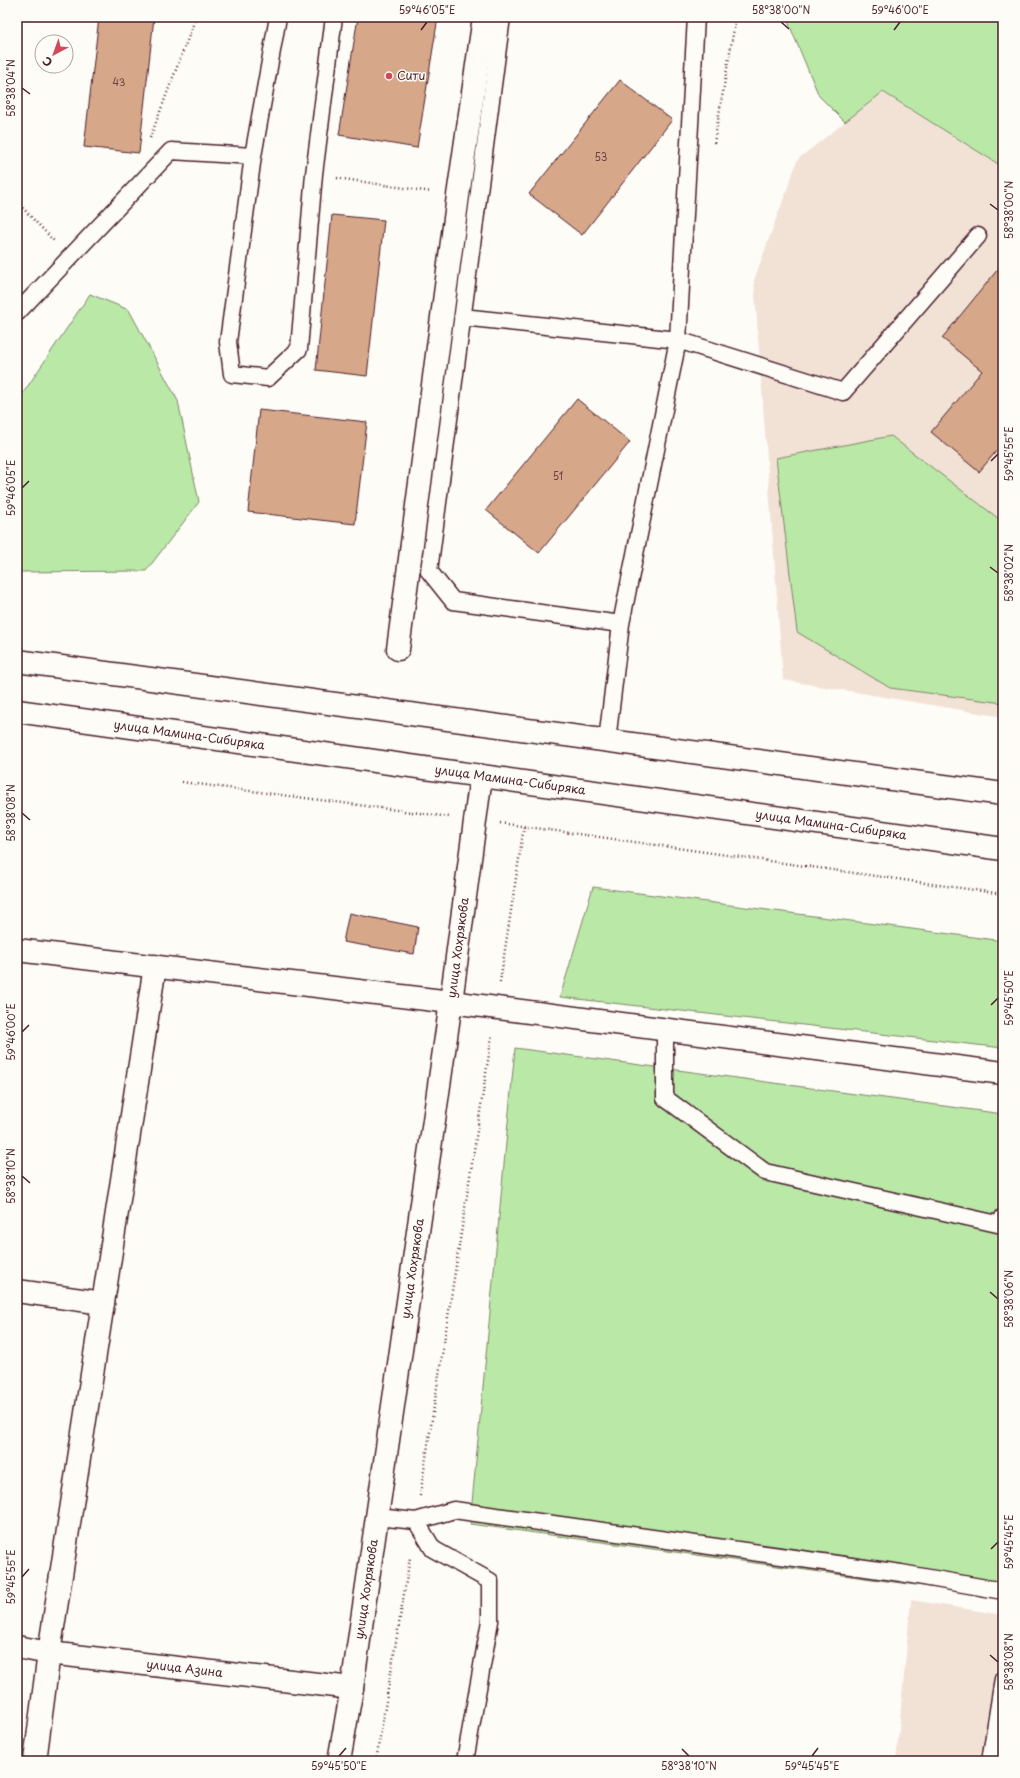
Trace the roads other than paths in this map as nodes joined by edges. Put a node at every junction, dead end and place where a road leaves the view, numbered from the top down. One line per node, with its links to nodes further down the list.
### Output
1 (278, 17): 6 (lane)
2 (334, 17): 6 (lane)
3 (484, 17): 12 (street)
4 (502, 17): 9 (lane)
5 (696, 17): 10 (lane)
6 (253, 156): 8 (lane)
7 (978, 236): 10 (lane)
8 (17, 313)
9 (462, 317): 10 (lane); 11 (lane)
10 (678, 340): 11 (lane)
11 (621, 624): 15 (lane)
12 (398, 649)
13 (17, 661): 15 (street)
14 (17, 711): 16 (street, улица Мамина-Сибиряка)
15 (607, 741): 17 (street)
16 (481, 776): 18 (street, улица Мамина-Сибиряка); 21 (street, улица Хохрякова)
17 (1003, 794)
18 (1003, 848)
19 (17, 950): 20 (street)
20 (154, 966): 21 (street); 26 (street)
21 (451, 1002): 22 (street); 27 (street, улица Хохрякова)
22 (665, 1030): 23 (street); 24 (lane)
23 (1003, 1073)
24 (1003, 1217)
25 (17, 1291): 26 (street)
26 (103, 1303): 31 (street)
27 (377, 1517): 28 (lane); 33 (street, улица Хохрякова)
28 (416, 1521): 29 (lane); 36 (lane)
29 (1003, 1592)
30 (17, 1647): 31 (street, улица Азина)
31 (49, 1653): 33 (street, улица Азина); 34 (street)
32 (1003, 1679): 37 (lane)
33 (352, 1688): 35 (street, улица Хохрякова)
34 (35, 1761)
35 (338, 1761)
36 (465, 1761)
37 (990, 1761)

